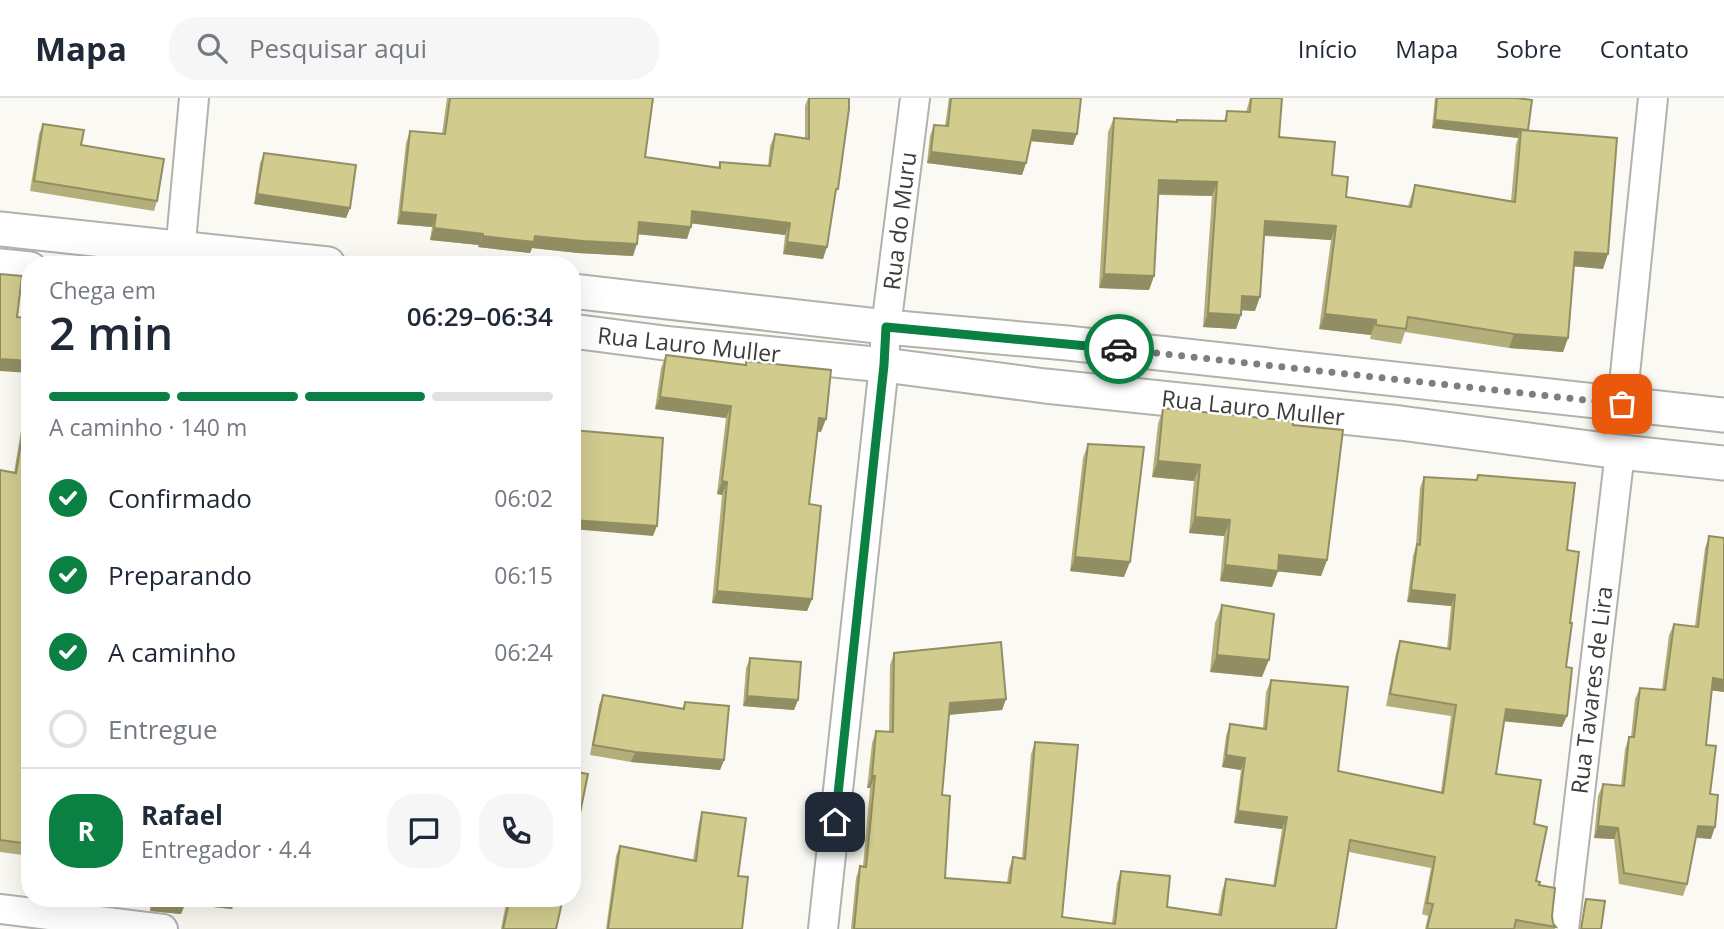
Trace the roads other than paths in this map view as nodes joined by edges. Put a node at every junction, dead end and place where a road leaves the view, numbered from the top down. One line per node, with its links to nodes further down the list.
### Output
1 (194, 98): 5 (street)
2 (915, 98): 9 (street, Rua do Muru)
3 (1653, 98): 12 (street)
4 (0, 229): 5 (street)
5 (179, 256)
6 (0, 266): 7 (street)
7 (21, 268)
8 (581, 292): 9 (street, Rua Lauro Muller)
9 (886, 327): 11 (street, Rua do Muru); 12 (street, Rua Lauro Muller)
10 (581, 332): 11 (street, Rua Lauro Muller)
11 (884, 365): 14 (street, Rua Lauro Muller); 19 (street, Rua do Muru)
12 (1622, 404): 13 (street, Rua Lauro Muller)
13 (1724, 415)
14 (1620, 452): 15 (street, Rua Lauro Muller); 20 (street, Rua Tavares de Lira)
15 (1724, 463)
16 (0, 909): 17 (street)
17 (114, 916): 18 (street)
18 (163, 929)
19 (823, 929)
20 (1564, 929)

